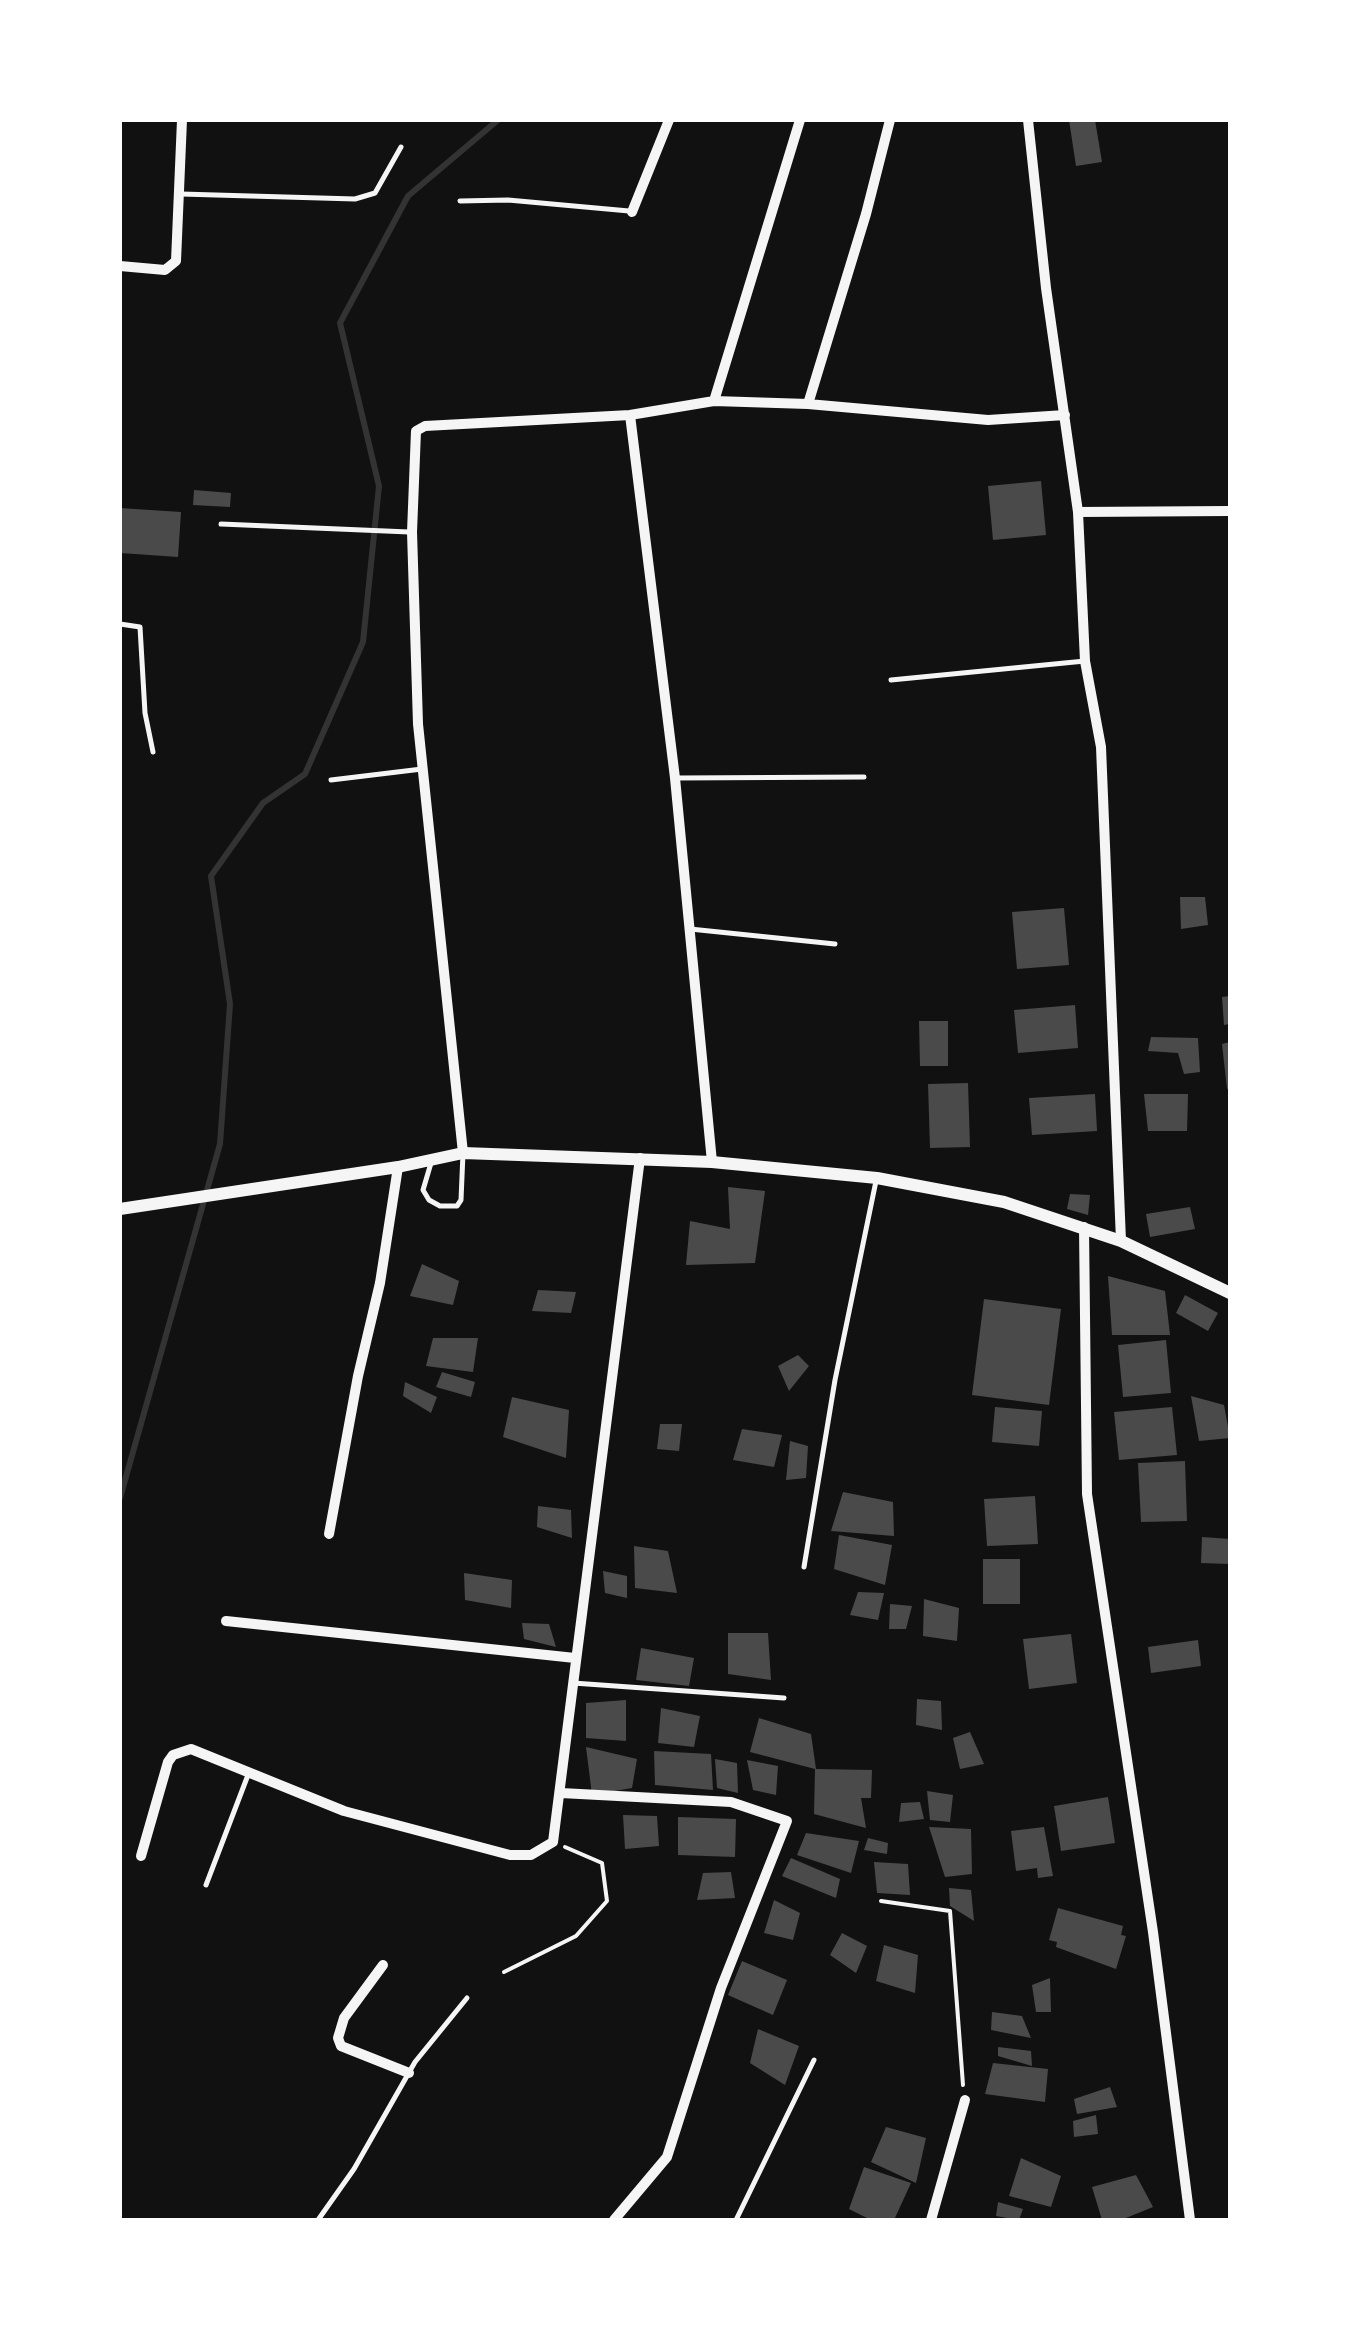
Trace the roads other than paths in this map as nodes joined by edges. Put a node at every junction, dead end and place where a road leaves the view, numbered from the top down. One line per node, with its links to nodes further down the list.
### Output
1 (182, 120): 7 (street)
2 (669, 120): 9 (street)
3 (800, 120): 11 (street)
4 (890, 120): 12 (street)
5 (1028, 120): 14 (street)
6 (401, 148): 7 (lane)
7 (180, 194): 10 (street)
8 (460, 201): 9 (lane)
9 (632, 212)
10 (120, 266)
11 (714, 401): 12 (street); 13 (street)
12 (808, 404): 14 (street)
13 (630, 414): 18 (street); 25 (street)
14 (1066, 415): 16 (street)
15 (1230, 511): 16 (street)
16 (1078, 512): 20 (street)
17 (221, 524): 18 (lane)
18 (412, 532): 23 (street)
19 (120, 624): 22 (lane)
20 (1084, 661): 21 (lane); 37 (street)
21 (891, 680)
22 (153, 752)
23 (424, 769): 26 (lane); 29 (street)
24 (864, 776): 25 (lane)
25 (675, 778): 27 (street)
26 (330, 780)
27 (690, 930): 28 (lane); 32 (street)
28 (836, 944)
29 (463, 1153): 30 (street); 31 (street); 31 (lane)
30 (640, 1158): 32 (street); 42 (street)
31 (432, 1160): 33 (street)
32 (712, 1162): 34 (street)
33 (398, 1167): 35 (street); 39 (street)
34 (877, 1178): 36 (street); 40 (lane)
35 (120, 1209)
36 (1084, 1227): 37 (street); 58 (street)
37 (1121, 1241): 38 (street)
38 (1230, 1294)
39 (329, 1534)
40 (804, 1567)
41 (226, 1622): 42 (street)
42 (575, 1658): 43 (street)
43 (574, 1683): 44 (lane); 46 (street)
44 (784, 1698)
45 (249, 1772): 46 (street); 47 (street); 48 (lane)
46 (561, 1793): 55 (street)
47 (141, 1856)
48 (206, 1885)
49 (383, 1965): 52 (street)
50 (467, 1998): 52 (lane)
51 (814, 2060): 56 (lane)
52 (409, 2072): 54 (lane)
53 (964, 2100): 57 (street)
54 (318, 2220)
55 (614, 2220)
56 (736, 2220)
57 (931, 2220)
58 (1190, 2220)

